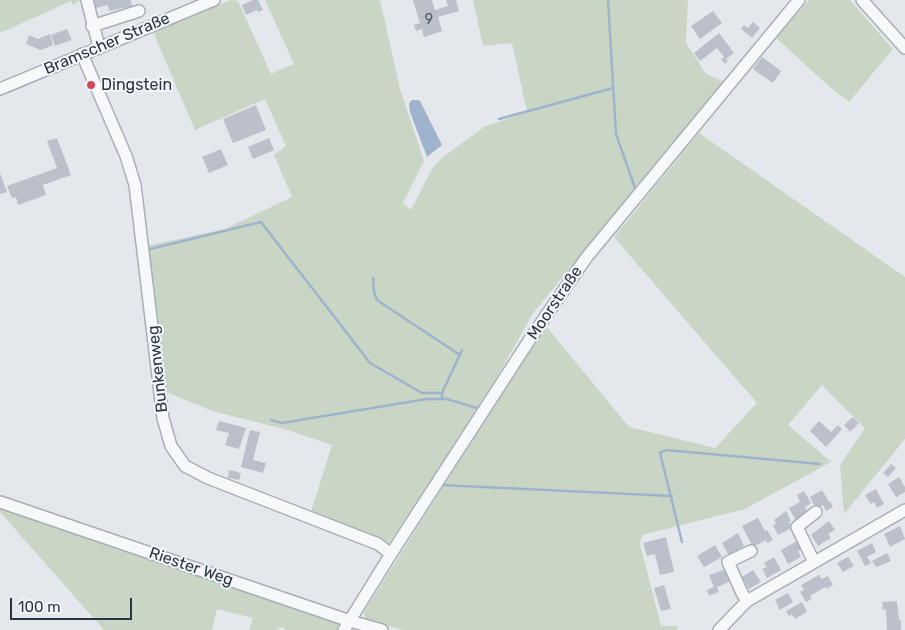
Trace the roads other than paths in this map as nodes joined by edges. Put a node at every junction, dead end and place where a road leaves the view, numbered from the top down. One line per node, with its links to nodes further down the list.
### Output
1 (87, 0): 6 (street)
2 (214, 0): 7 (street, Bramscher Straße)
3 (799, 0): 15 (street, Moorstraße)
4 (862, 0): 8 (street)
5 (139, 11): 6 (street)
6 (92, 26): 7 (street)
7 (99, 47): 9 (street, Bramscher Straße)
8 (905, 48)
9 (82, 54): 10 (street, Bramscher Straße); 15 (street, Bunkenweg)
10 (0, 88)
11 (0, 502): 18 (street, Riester Weg)
12 (905, 510): 16 (street)
13 (816, 512): 16 (street)
14 (751, 551): 17 (street)
15 (391, 554): 18 (street, Moorstraße)
16 (814, 562): 17 (street)
17 (747, 600): 20 (street)
18 (347, 626): 19 (street, Riester Weg)
19 (382, 630)
20 (719, 630)

